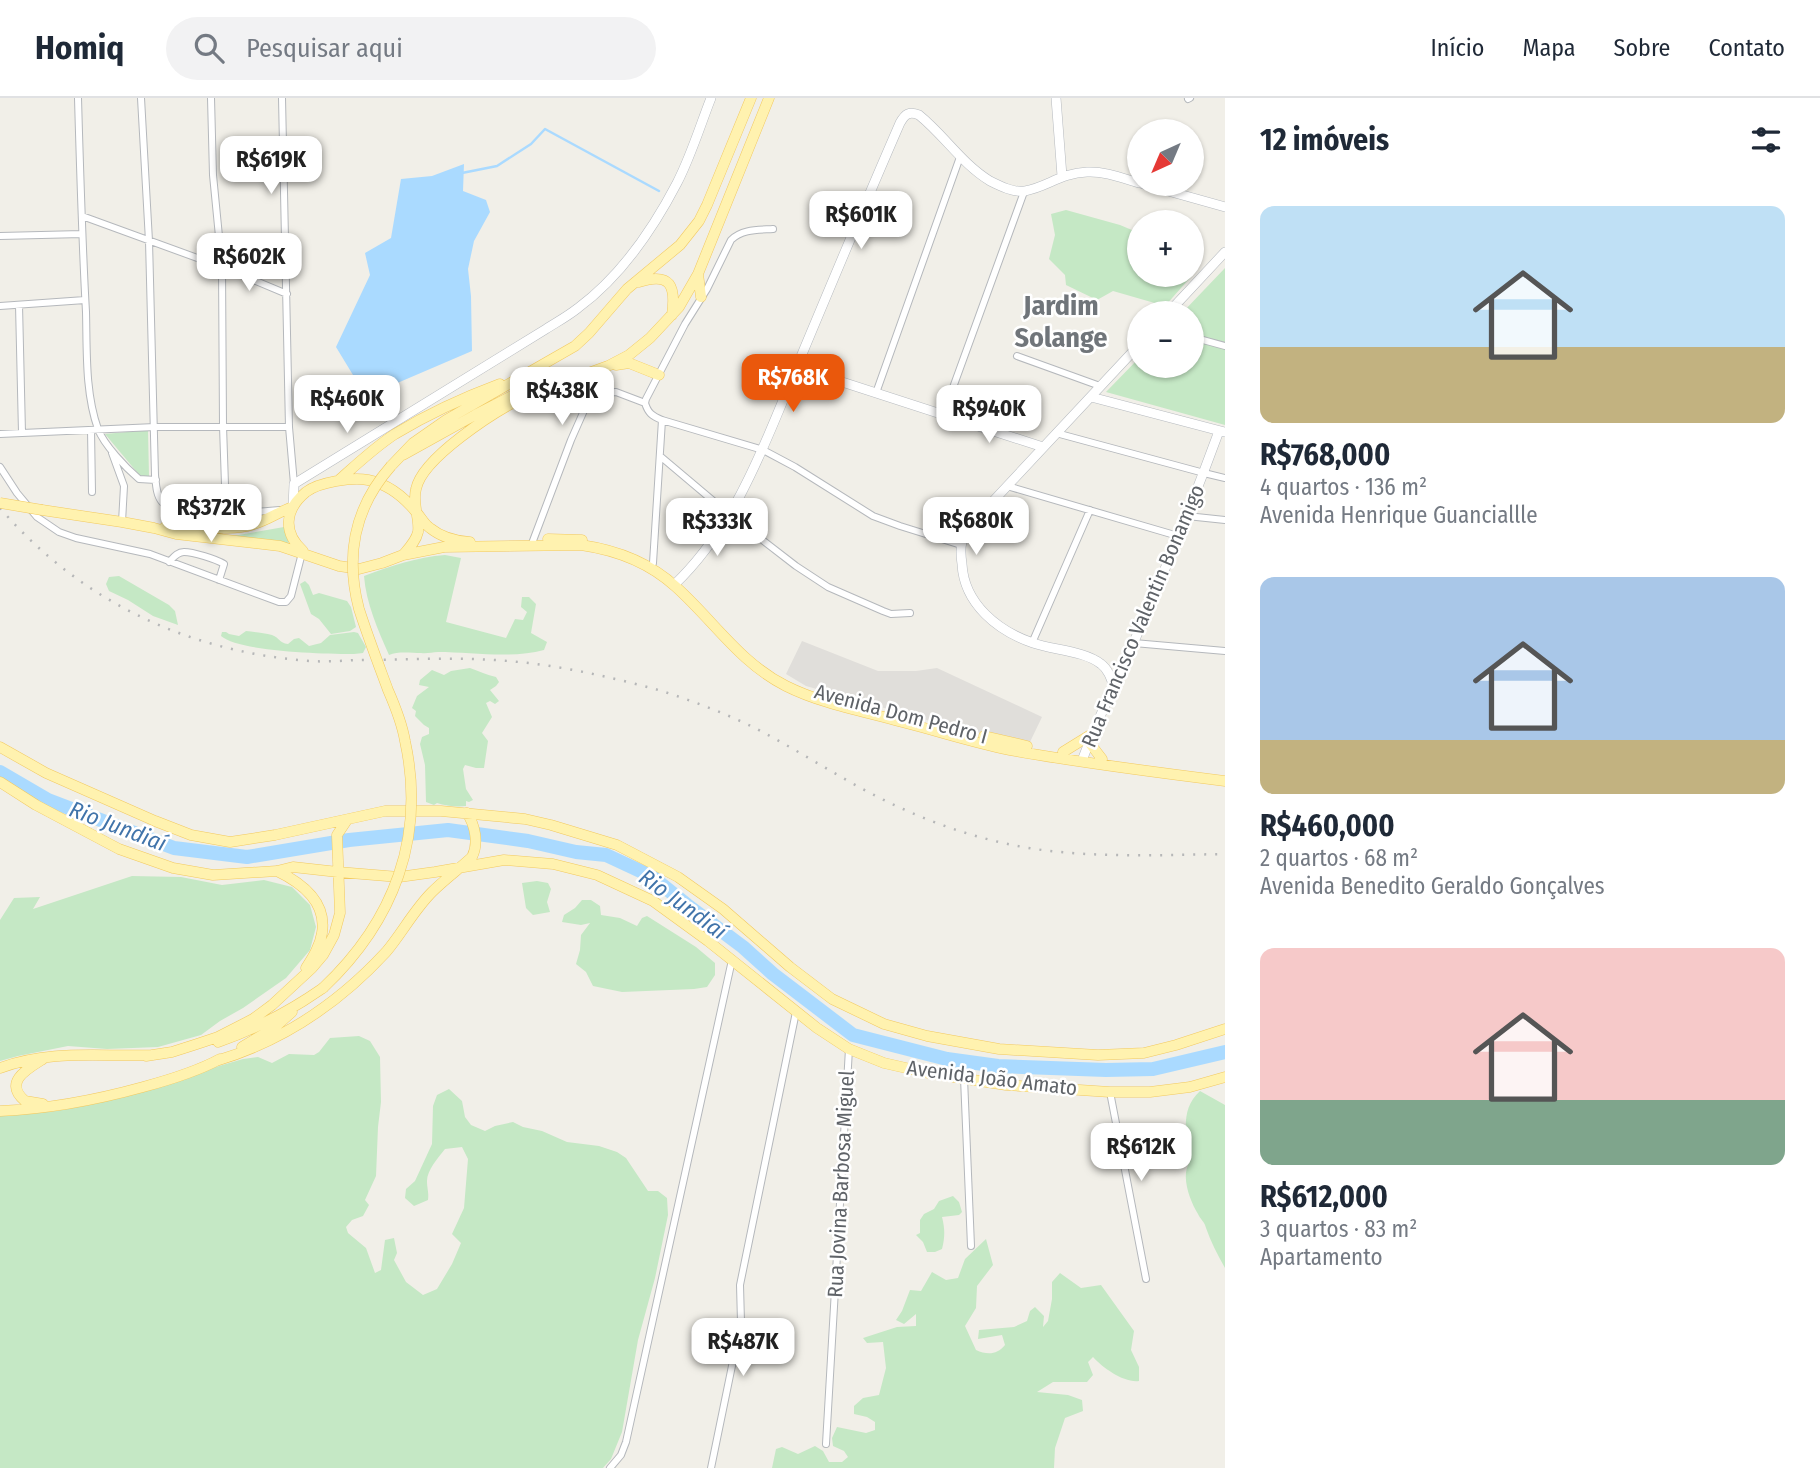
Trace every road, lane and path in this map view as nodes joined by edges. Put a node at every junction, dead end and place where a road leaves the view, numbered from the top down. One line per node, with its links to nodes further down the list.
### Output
1 (78, 98): 17 (street)
2 (141, 98): 21 (street)
3 (211, 98): 23 (street)
4 (281, 98): 26 (street)
5 (711, 98): 66 (street)
6 (751, 98): 25 (main road)
7 (769, 98): 24 (main road)
8 (1056, 98): 9 (street)
9 (1060, 155): 11 (street); 13 (street)
10 (960, 157): 14 (street); 38 (street); 43 (street)
11 (1062, 176): 12 (street); 13 (street)
12 (1127, 179)
13 (1036, 187): 14 (street)
14 (1024, 192): 46 (street)
15 (1186, 196): 16 (street)
16 (1225, 207)
17 (82, 216): 19 (street); 21 (street)
18 (772, 229): 27 (street)
19 (82, 234): 20 (street); 28 (street)
20 (0, 236)
21 (149, 242): 23 (street); 49 (street)
22 (1225, 251): 29 (street)
23 (222, 267): 26 (street); 48 (street)
24 (698, 274): 27 (main road); 32 (main road)
25 (633, 284): 32 (main road); 39 (main road)
26 (287, 294): 50 (street)
27 (701, 297): 40 (street)
28 (85, 300): 30 (street); 51 (street)
29 (1179, 301)
30 (19, 305): 31 (street); 53 (street)
31 (0, 306)
32 (672, 316): 37 (main road)
33 (1204, 340): 34 (street)
34 (1225, 346)
35 (1017, 356): 42 (street)
36 (1127, 358): 42 (street)
37 (608, 366): 40 (main road); 41 (main road)
38 (796, 367): 43 (street); 58 (street)
39 (524, 375): 59 (main road); 65 (main road)
40 (659, 375): 45 (street)
41 (574, 376): 59 (main road); 71 (main road)
42 (1100, 386): 44 (street)
43 (876, 393): 46 (street)
44 (1091, 397): 52 (street); 54 (street)
45 (645, 403): 47 (street); 80 (street)
46 (943, 415): 57 (street)
47 (662, 420): 58 (street); 60 (street)
48 (222, 426): 49 (street); 50 (street); 73 (street)
49 (155, 427): 51 (street); 64 (street)
50 (289, 427): 66 (street)
51 (95, 430): 53 (street); 56 (street); 68 (street)
52 (1222, 431): 62 (street, Rua Francisco Valentin Bonamigo)
53 (22, 433): 55 (street)
54 (1056, 433): 57 (street); 62 (street)
55 (0, 434)
56 (110, 447): 64 (street); 77 (street)
57 (1043, 447): 67 (street)
58 (763, 450): 74 (street); 82 (street)
59 (403, 455): 108 (main road, bridge)
60 (660, 456): 74 (street); 86 (street)
61 (0, 467): 85 (street)
62 (1203, 473): 63 (street); 75 (street, Rua Francisco Valentin Bonamigo)
63 (1225, 478)
64 (156, 480): 73 (street)
65 (339, 480): 70 (main road); 71 (main road)
66 (294, 484): 70 (street)
67 (1007, 485): 72 (street); 82 (street)
68 (92, 492)
69 (0, 503): 77 (main road, bridge)
70 (288, 508): 73 (street); 78 (main road); 83 (main road)
71 (415, 510): 81 (main road); 84 (main road)
72 (1090, 510): 79 (street); 90 (street)
73 (226, 514)
74 (730, 515): 88 (street); 89 (street)
75 (1186, 516): 76 (street); 79 (street, Rua Francisco Valentin Bonamigo)
76 (1225, 520)
77 (122, 522): 78 (main road)
78 (154, 528): 83 (main road)
79 (1178, 536): 91 (street, Rua Francisco Valentin Bonamigo)
80 (532, 543): 81 (main road, Avenida Dom Pedro I); 86 (main road, Avenida Dom Pedro I); 88 (main road, Avenida Dom Pedro I)
81 (500, 545): 84 (main road)
82 (961, 545): 90 (street)
83 (304, 554): 84 (main road); 87 (street)
84 (403, 555)
85 (169, 562): 87 (street); 87 (street)
86 (653, 563): 88 (main road, Avenida Dom Pedro I)
87 (219, 580)
88 (676, 584): 96 (main road, Avenida Dom Pedro I); 97 (main road, Avenida Dom Pedro I)
89 (909, 613)
90 (1032, 643): 93 (street)
91 (1134, 643): 92 (street); 93 (street, Rua Francisco Valentin Bonamigo)
92 (1225, 651)
93 (1114, 687): 94 (street, Rua Francisco Valentin Bonamigo)
94 (1090, 738): 96 (main road); 97 (street, Rua Francisco Valentin Bonamigo); 98 (main road)
95 (0, 747): 102 (main road, Avenida João Amato)
96 (1063, 752): 97 (main road, Avenida Dom Pedro I)
97 (1083, 759): 98 (main road, Avenida Dom Pedro I); 99 (main road, Avenida Dom Pedro I)
98 (1102, 759): 99 (main road, Avenida Dom Pedro I)
99 (1225, 779)
100 (0, 782): 105 (main road, Avenida João Amato)
101 (467, 813): 102 (main road, Avenida João Amato); 104 (main road); 110 (main road, Avenida João Amato)
102 (346, 820): 103 (main road)
103 (338, 867): 104 (main road, Avenida João Amato); 105 (main road, Avenida João Amato); 107 (main road)
104 (461, 868): 106 (main road, Avenida João Amato); 114 (main road)
105 (277, 871): 107 (main road)
106 (732, 960): 109 (main road, Avenida João Amato); 124 (street)
107 (300, 979): 112 (main road)
108 (299, 1004): 112 (main road); 114 (main road)
109 (796, 1012): 111 (main road, Avenida João Amato); 125 (street)
110 (1225, 1029)
111 (849, 1049): 117 (main road, Avenida João Amato); 123 (street, Rua Jovina Barbosa Miguel)
112 (146, 1056): 113 (main road)
113 (46, 1057): 115 (main road); 119 (main road)
114 (216, 1061): 119 (main road)
115 (0, 1068)
116 (1225, 1077): 118 (main road, Avenida João Amato)
117 (964, 1079): 118 (main road, Avenida João Amato); 121 (street)
118 (1110, 1092): 122 (street)
119 (60, 1106): 120 (main road)
120 (0, 1111)
121 (971, 1246)
122 (1146, 1279)
123 (826, 1444)
124 (610, 1468)
125 (711, 1468)

